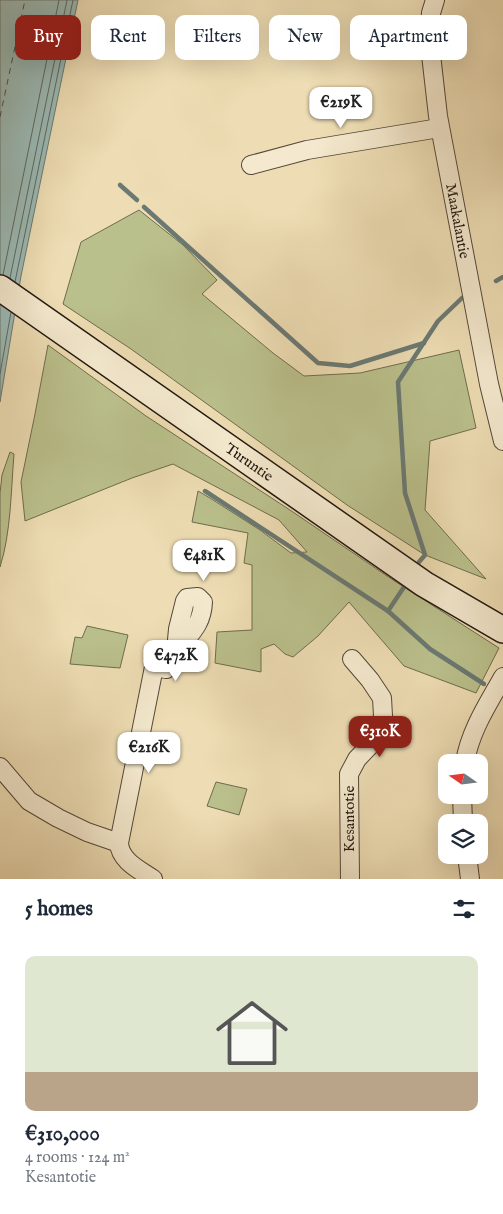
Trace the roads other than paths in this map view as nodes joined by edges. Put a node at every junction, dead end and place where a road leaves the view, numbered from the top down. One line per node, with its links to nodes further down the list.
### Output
1 (435, 0): 2 (street, Maakalantie)
2 (439, 128): 3 (street); 5 (street, Maakalantie)
3 (251, 165)
4 (0, 288): 6 (main road, Turuntie)
5 (503, 441)
6 (501, 628)
7 (176, 652): 12 (street)
8 (352, 659): 15 (street, Kesantotie)
9 (503, 677): 10 (street)
10 (466, 754)
11 (0, 767): 12 (street)
12 (119, 843): 14 (street)
13 (468, 864): 16 (street)
14 (153, 879)
15 (350, 879)
16 (470, 879)

